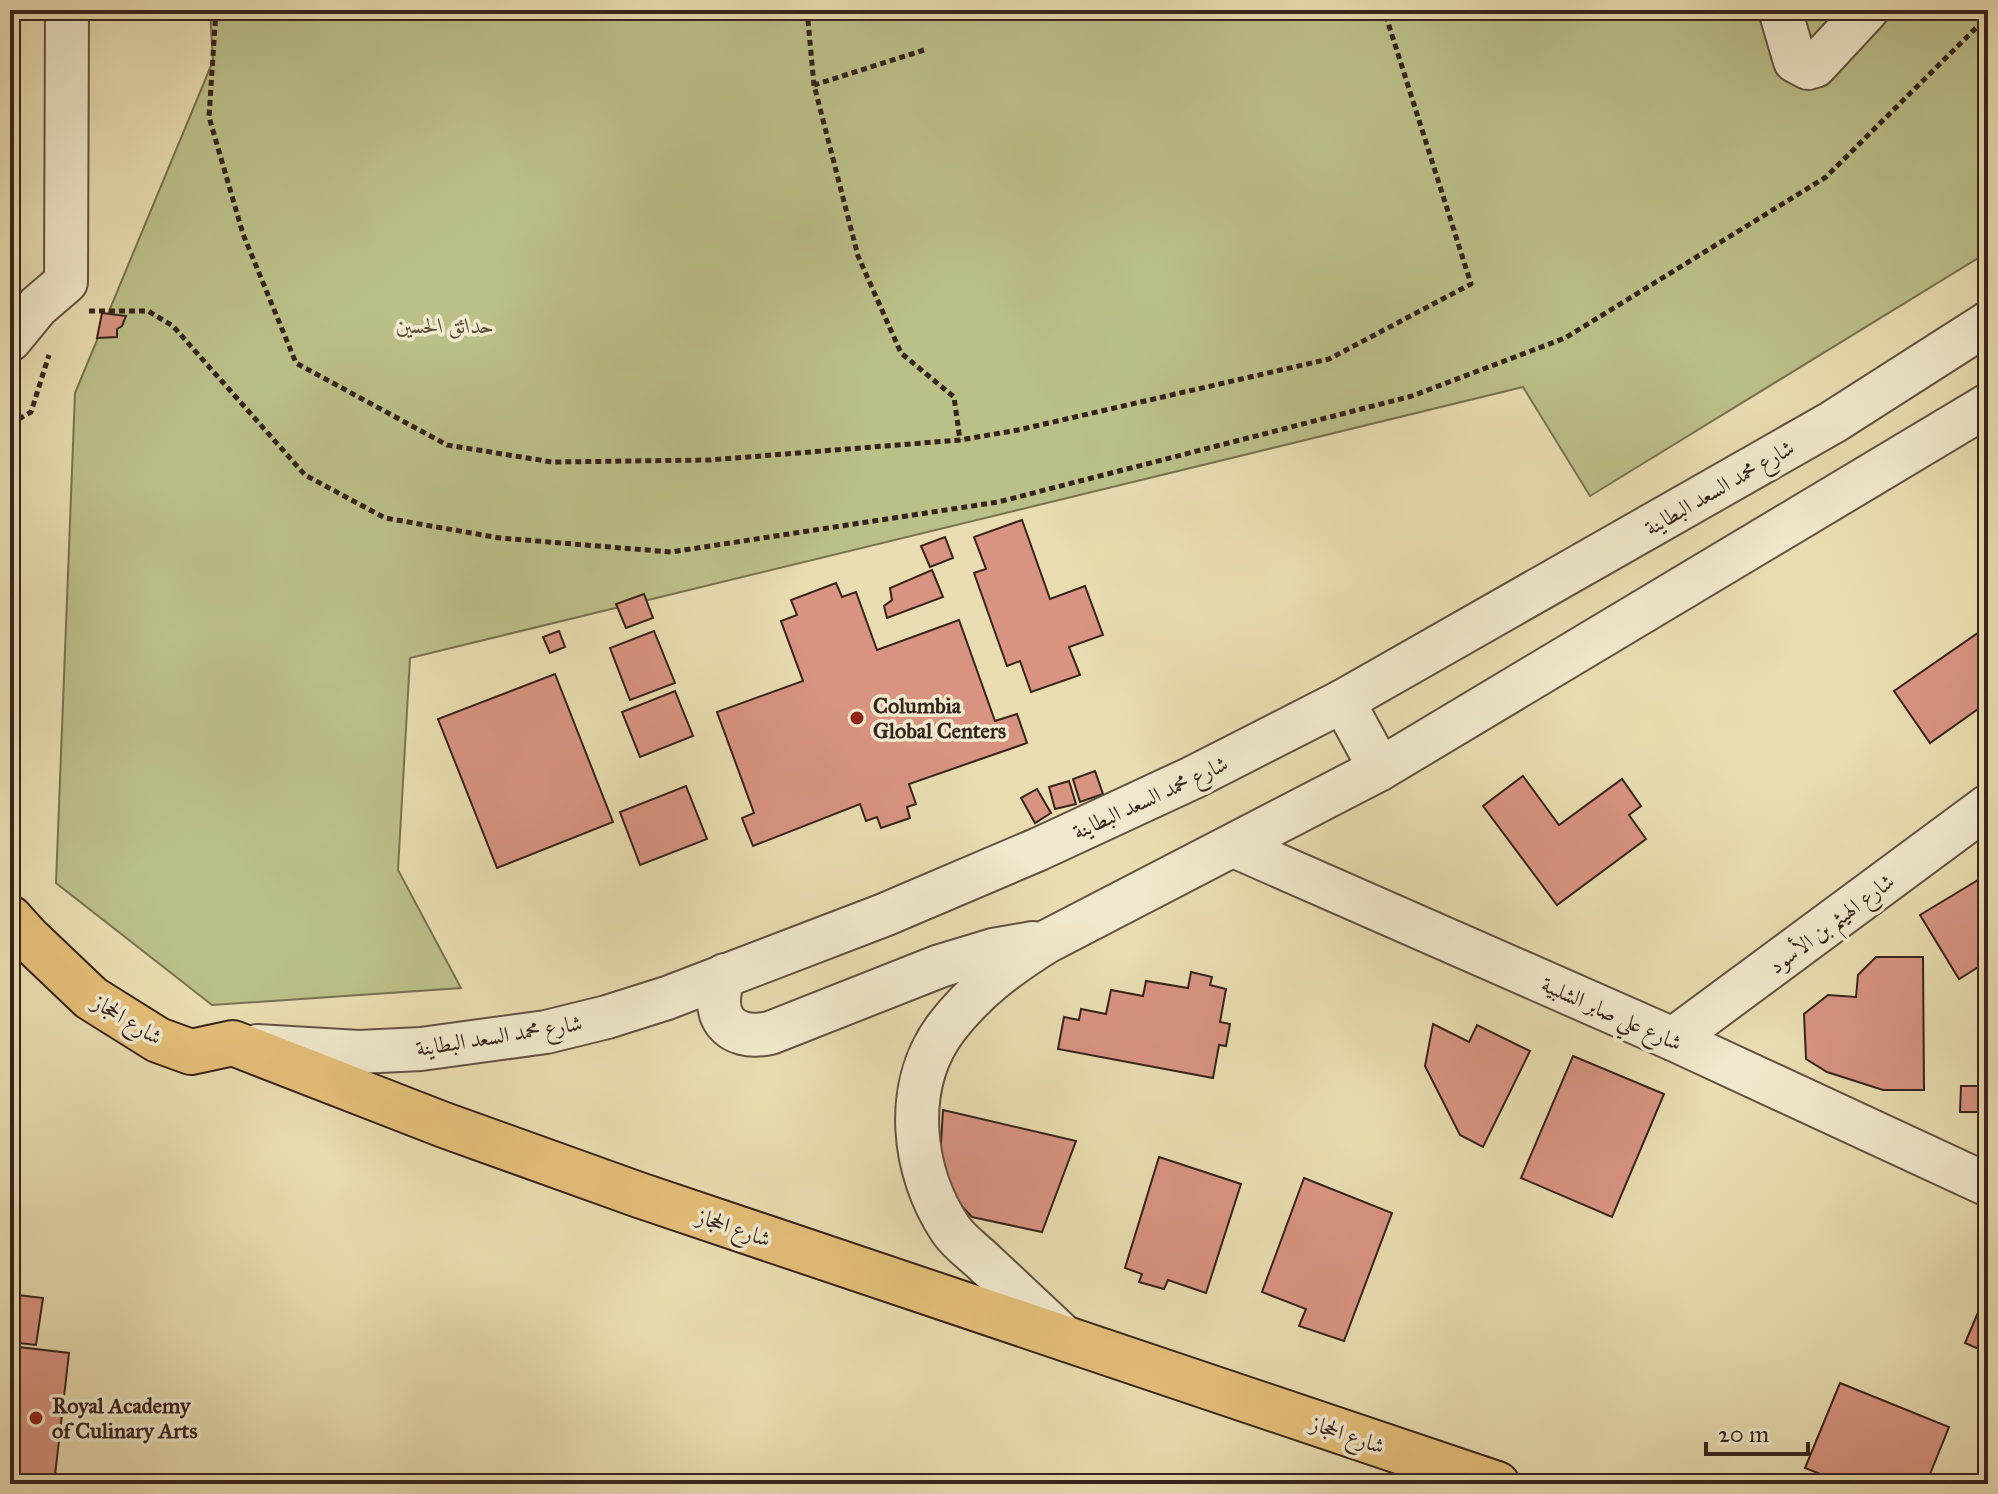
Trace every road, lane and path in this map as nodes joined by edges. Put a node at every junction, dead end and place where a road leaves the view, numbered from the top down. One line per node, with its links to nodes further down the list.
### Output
1 (67, 10): 12 (street)
2 (216, 10): 16 (path)
3 (807, 10): 9 (path)
4 (1384, 10): 16 (path)
5 (1780, 10): 6 (street)
6 (1867, 10)
7 (1988, 16): 10 (path)
8 (924, 50): 9 (path)
9 (814, 85): 16 (path)
10 (77, 311)
11 (1988, 323): 17 (street, شارع محمد السعد البطاينة)
12 (10, 340)
13 (52, 343): 15 (path)
14 (1988, 405): 18 (street)
15 (10, 424)
16 (960, 440)
17 (1343, 701): 18 (street); 23 (street, شارع محمد السعد البطاينة)
18 (1380, 769): 20 (street)
19 (1988, 806): 24 (street, شارع الهيثم بن الأسود)
20 (1234, 846): 22 (street); 24 (street, شارع علي صابر الشلبية)
21 (10, 918): 25 (main road, شارع الحجاز)
22 (1048, 941): 23 (street); 27 (street)
23 (725, 975): 25 (street, شارع محمد السعد البطاينة)
24 (1673, 1039): 26 (street, شارع علي صابر الشلبية)
25 (233, 1043): 27 (main road, شارع الحجاز)
26 (1988, 1185)
27 (1067, 1340): 28 (main road, شارع الحجاز)
28 (1497, 1484)

